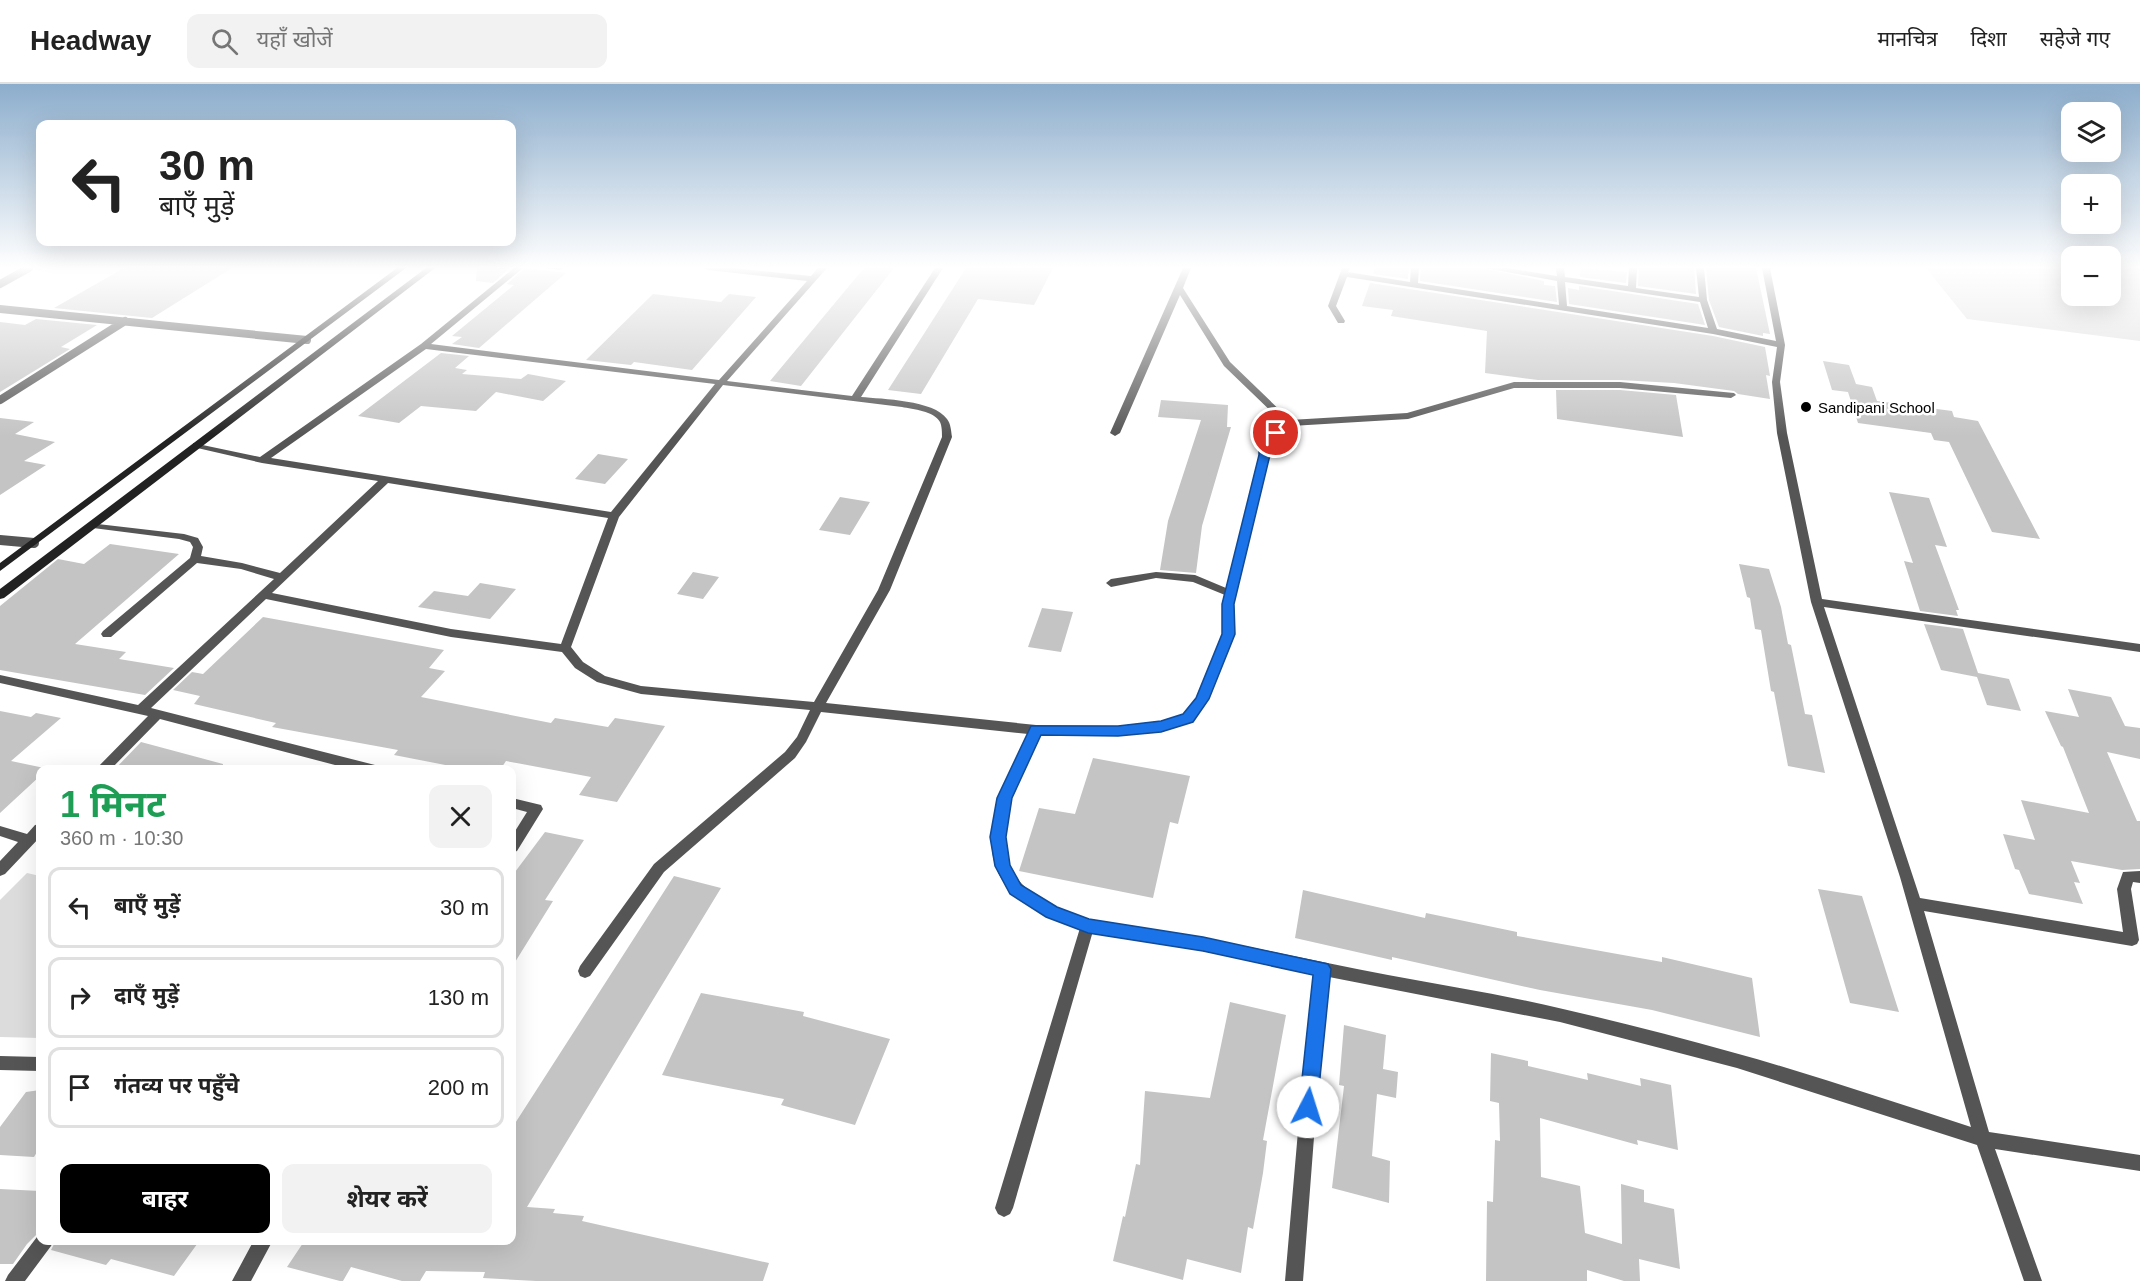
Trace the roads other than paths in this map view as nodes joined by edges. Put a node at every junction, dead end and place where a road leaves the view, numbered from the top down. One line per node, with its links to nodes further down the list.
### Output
1 (121, 324): 19 (lane)
2 (153, 324): 14 (lane)
3 (328, 324): 14 (main road)
4 (360, 324): 23 (main road)
5 (451, 324): 16 (street)
6 (773, 324): 17 (street)
7 (903, 324): 20 (street)
8 (1163, 324): 22 (street)
9 (1202, 324): 21 (street)
10 (1666, 324): 13 (street)
11 (1711, 324): 13 (street)
12 (1777, 324): 15 (street)
13 (1713, 331): 15 (street)
14 (307, 340): 29 (main road)
15 (1781, 345): 37 (street)
16 (424, 346): 17 (street); 24 (street)
17 (722, 381): 20 (street); 26 (street)
18 (1731, 395): 21 (street)
19 (2, 398)
20 (855, 399): 42 (street)
21 (1288, 423): 35 (street)
22 (1115, 433)
23 (196, 445): 24 (street); 27 (main road)
24 (262, 460): 25 (street)
25 (386, 480): 26 (street); 32 (street)
26 (614, 516): 39 (street)
27 (93, 525): 30 (street); 36 (main road)
28 (0, 540): 29 (lane)
29 (34, 543): 31 (main road)
30 (195, 559): 32 (street); 38 (street)
31 (0, 568)
32 (280, 578): 34 (street)
33 (1112, 583): 35 (street)
34 (262, 594): 39 (street); 43 (street)
35 (1231, 594): 45 (street)
36 (0, 595)
37 (1817, 602): 40 (street); 55 (street)
38 (107, 634)
39 (565, 648): 42 (street)
40 (2140, 648)
41 (0, 679): 43 (street)
42 (818, 706): 45 (street); 58 (street)
43 (141, 710): 44 (street)
44 (158, 714): 46 (street); 47 (street)
45 (1036, 730): 56 (street)
46 (106, 765)
47 (356, 765)
48 (516, 804): 52 (street)
49 (0, 831): 50 (street)
50 (36, 833)
51 (36, 834): 53 (street)
52 (516, 841)
53 (0, 870)
54 (2140, 878): 55 (street)
55 (1914, 903): 61 (street)
56 (1088, 926): 57 (street); 63 (street)
57 (1322, 969): 61 (street); 68 (street)
58 (585, 971)
59 (0, 1062): 60 (street)
60 (36, 1064)
61 (1983, 1138): 62 (street); 69 (street)
62 (2140, 1163)
63 (1004, 1208)
64 (41, 1245): 66 (street)
65 (261, 1245): 67 (street)
66 (14, 1281)
67 (241, 1281)
68 (1294, 1281)
69 (2033, 1281)

